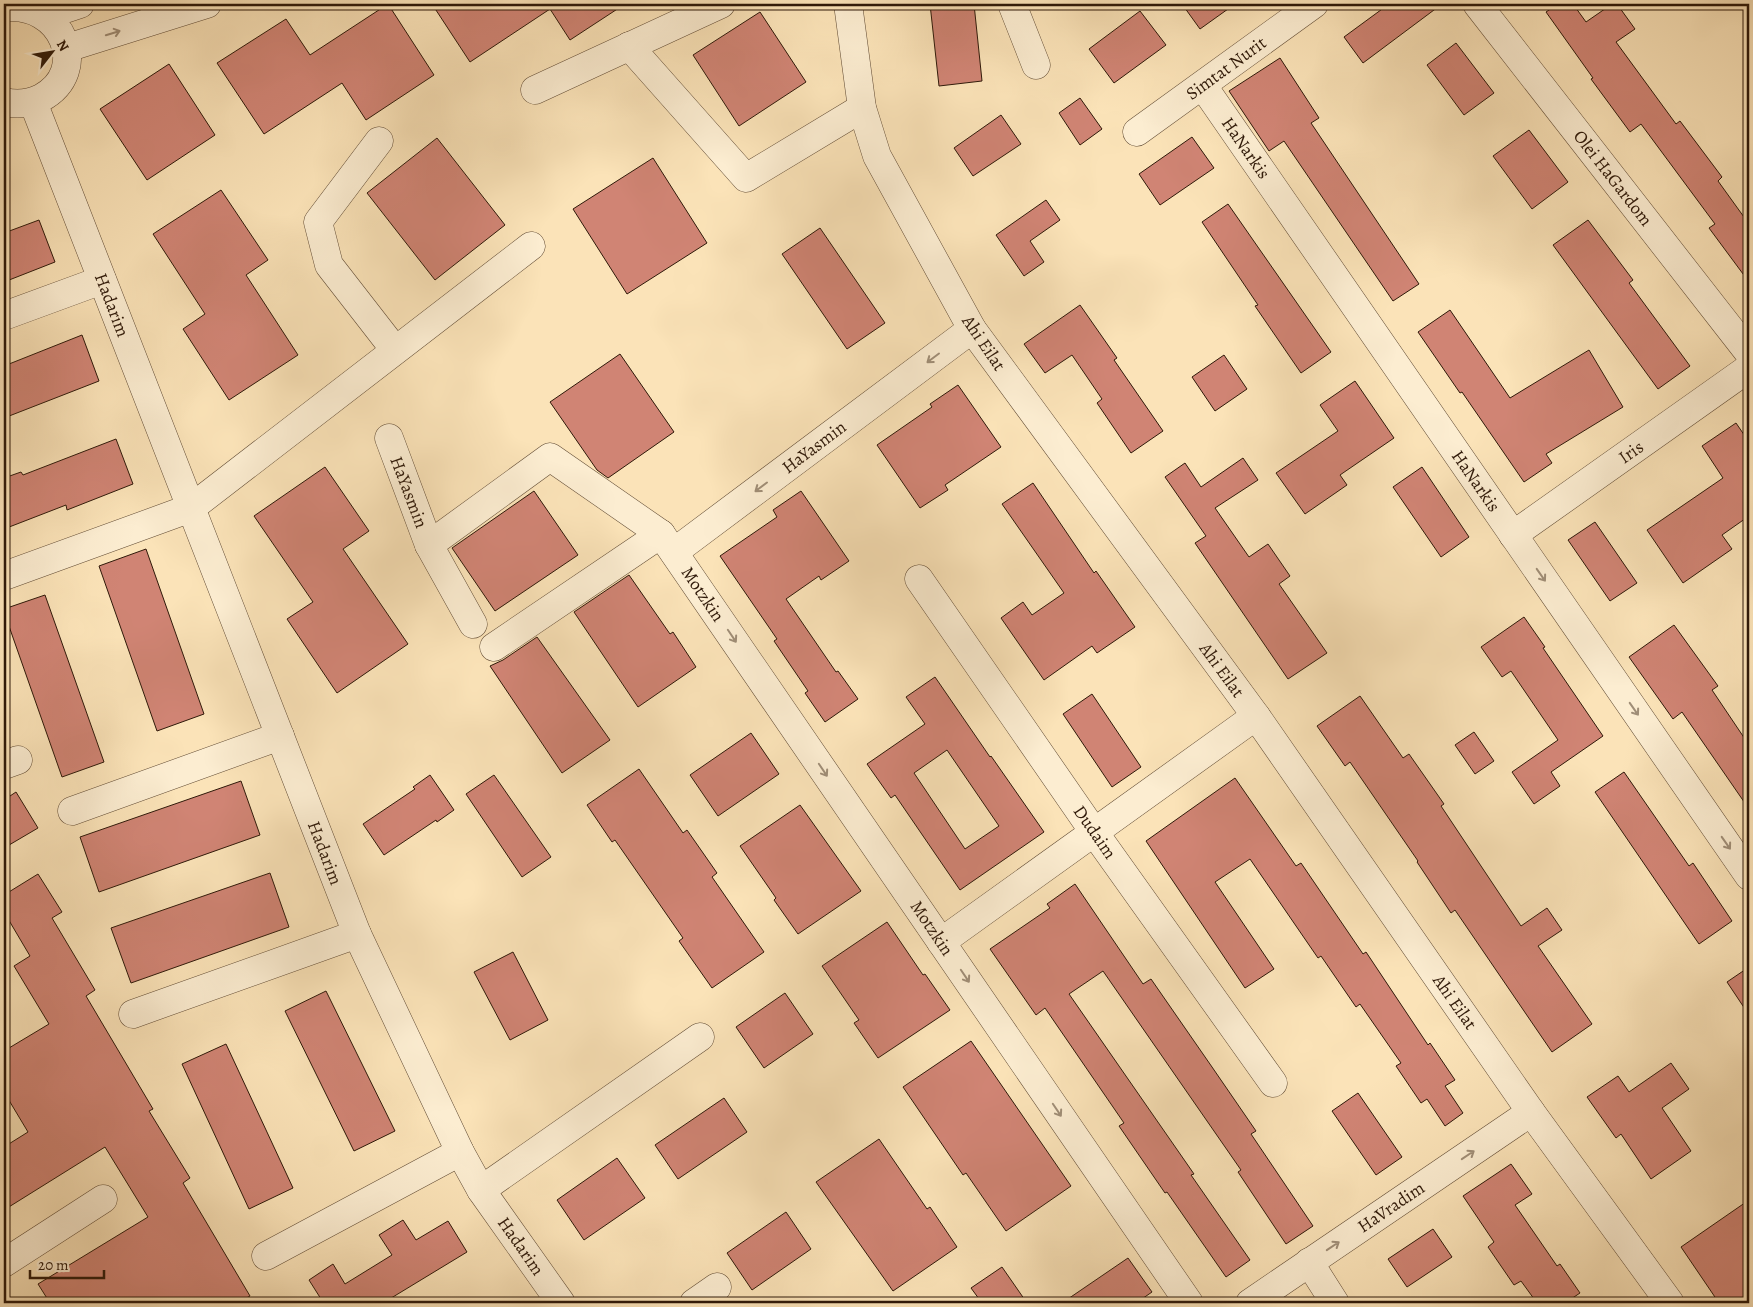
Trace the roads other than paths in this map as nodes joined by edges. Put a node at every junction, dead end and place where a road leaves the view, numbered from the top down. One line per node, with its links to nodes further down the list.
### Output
1 (80, 4): 9 (street)
2 (207, 4): 11 (street, one-way to 2)
3 (721, 4): 10 (street)
4 (848, 4): 17 (street, Ahi Eilat)
5 (1012, 4): 12 (street)
6 (1314, 4): 13 (street, Simtat Nurit)
7 (1484, 6): 25 (street, Olei HaGardom)
8 (4, 8): 9 (street)
9 (47, 15): 11 (street)
10 (630, 46): 14 (street); 17 (street)
11 (67, 48): 16 (street)
12 (1036, 65)
13 (1203, 86): 18 (street, Simtat Nurit); 29 (street, HaNarkis)
14 (534, 90)
15 (4, 102): 16 (street)
16 (33, 102): 21 (street, Hadarim)
17 (862, 108): 23 (street, Ahi Eilat)
18 (1137, 132)
19 (380, 141): 24 (street)
20 (531, 246): 24 (street)
21 (102, 280): 22 (street); 28 (street, Hadarim)
22 (4, 316)
23 (972, 329): 30 (street, HaYasmin, one-way to 30); 36 (street, Ahi Eilat)
24 (395, 350): 28 (street)
25 (1749, 353)
26 (1749, 368): 29 (street, Iris)
27 (389, 438): 31 (street, HaYasmin)
28 (191, 508): 32 (street); 37 (street, Hadarim)
29 (1514, 535): 40 (street, HaNarkis, one-way to 40)
30 (668, 543): 31 (street, HaYasmin); 35 (street, HaYasmin); 42 (street, Motzkin, one-way to 42)
31 (429, 545): 34 (street, HaYasmin)
32 (4, 576)
33 (919, 579): 39 (street, Dudaim)
34 (473, 624)
35 (494, 647)
36 (1256, 716): 39 (street); 46 (street, Ahi Eilat)
37 (280, 736): 38 (street); 41 (street, Hadarim)
38 (72, 811)
39 (1094, 832): 42 (street); 45 (street, Dudaim)
40 (1749, 876)
41 (356, 934): 43 (street); 47 (street, Hadarim)
42 (942, 942): 56 (street, Motzkin, one-way to 56)
43 (133, 1014)
44 (700, 1037): 48 (street)
45 (1274, 1083)
46 (1532, 1112): 51 (street, HaVradim, one-way to 46); 59 (street, Ahi Eilat)
47 (460, 1152): 48 (street, Hadarim); 50 (street)
48 (481, 1190): 54 (street, Hadarim)
49 (103, 1199): 52 (street)
50 (266, 1256)
51 (1310, 1262): 57 (street, HaVradim); 58 (street)
52 (4, 1263)
53 (717, 1287): 55 (street)
54 (561, 1303)
55 (694, 1303)
56 (1189, 1303)
57 (1250, 1303)
58 (1335, 1303)
59 (1670, 1303)

